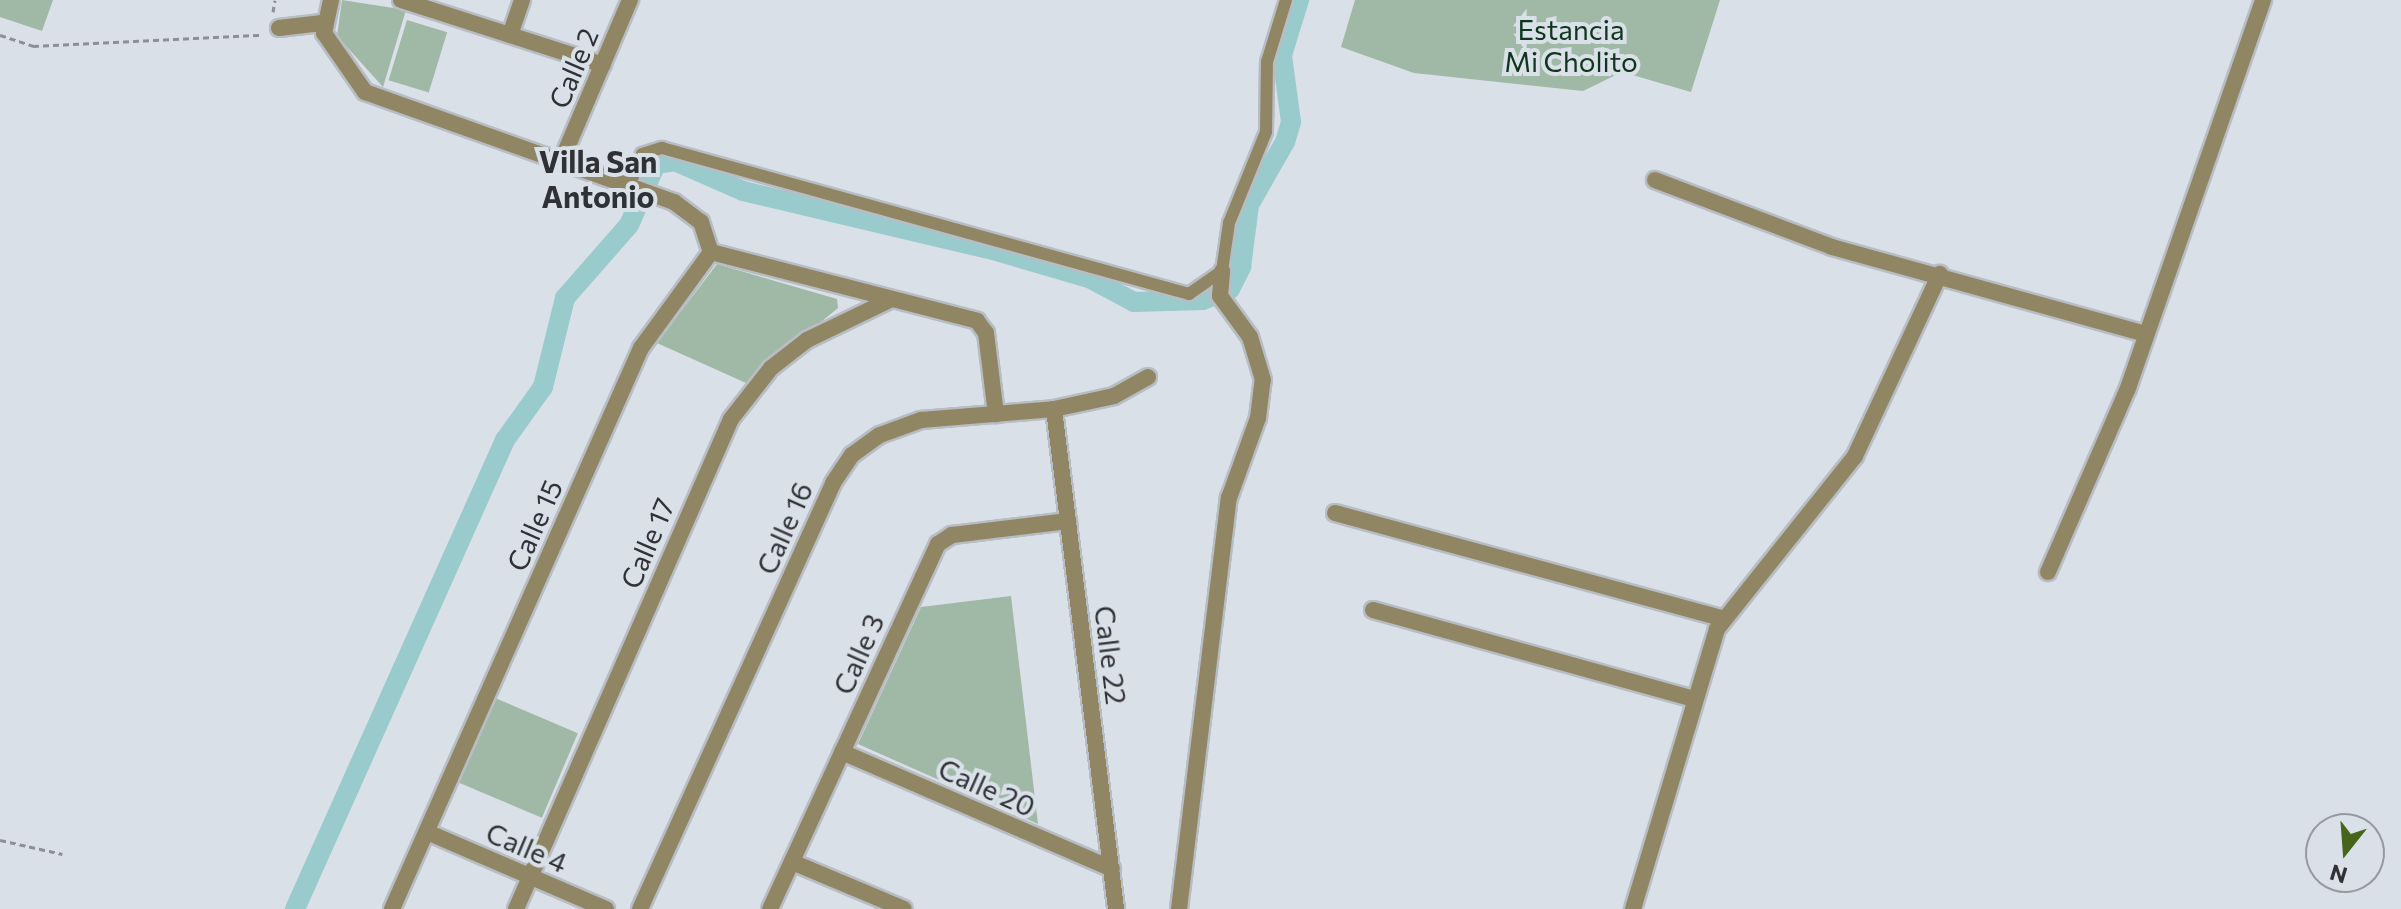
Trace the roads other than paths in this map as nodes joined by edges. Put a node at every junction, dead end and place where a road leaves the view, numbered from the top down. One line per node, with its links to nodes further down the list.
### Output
1 (331, 0): 7 (street)
2 (401, 0): 9 (street)
3 (522, 0): 9 (street)
4 (630, 0): 10 (street, Calle 2)
5 (1286, 0): 16 (lane)
6 (2263, 0): 18 (street)
7 (322, 23): 8 (street); 11 (street)
8 (274, 29)
9 (510, 35): 10 (street)
10 (603, 65): 11 (street, Calle 2)
11 (563, 157): 13 (street)
12 (1655, 180): 15 (street)
13 (637, 186): 14 (street); 16 (lane)
14 (711, 252): 17 (street); 29 (street, Calle 15)
15 (1940, 274): 18 (street); 26 (street)
16 (1220, 285): 40 (street)
17 (894, 299): 21 (street); 32 (street, Calle 17)
18 (2145, 334): 24 (street)
19 (1148, 377): 20 (street, Calle 16)
20 (1054, 409): 21 (street, Calle 16); 23 (street, Calle 22)
21 (996, 414): 36 (street, Calle 16)
22 (1335, 513): 26 (street)
23 (1068, 521): 28 (street, Calle 3); 31 (street, Calle 22)
24 (2048, 572)
25 (1373, 610): 27 (street)
26 (1724, 619): 27 (street)
27 (1695, 699): 41 (street)
28 (842, 752): 30 (street, Calle 3); 31 (street, Calle 20)
29 (427, 832): 32 (street, Calle 4); 33 (street, Calle 15)
30 (792, 862): 37 (street, Calle 3); 38 (street)
31 (1112, 869): 39 (street, Calle 22)
32 (530, 878): 34 (street, Calle 17); 35 (street, Calle 4)
33 (392, 909)
34 (516, 909)
35 (606, 909)
36 (640, 909)
37 (770, 909)
38 (904, 909)
39 (1116, 909)
40 (1179, 909)
41 (1633, 909)

